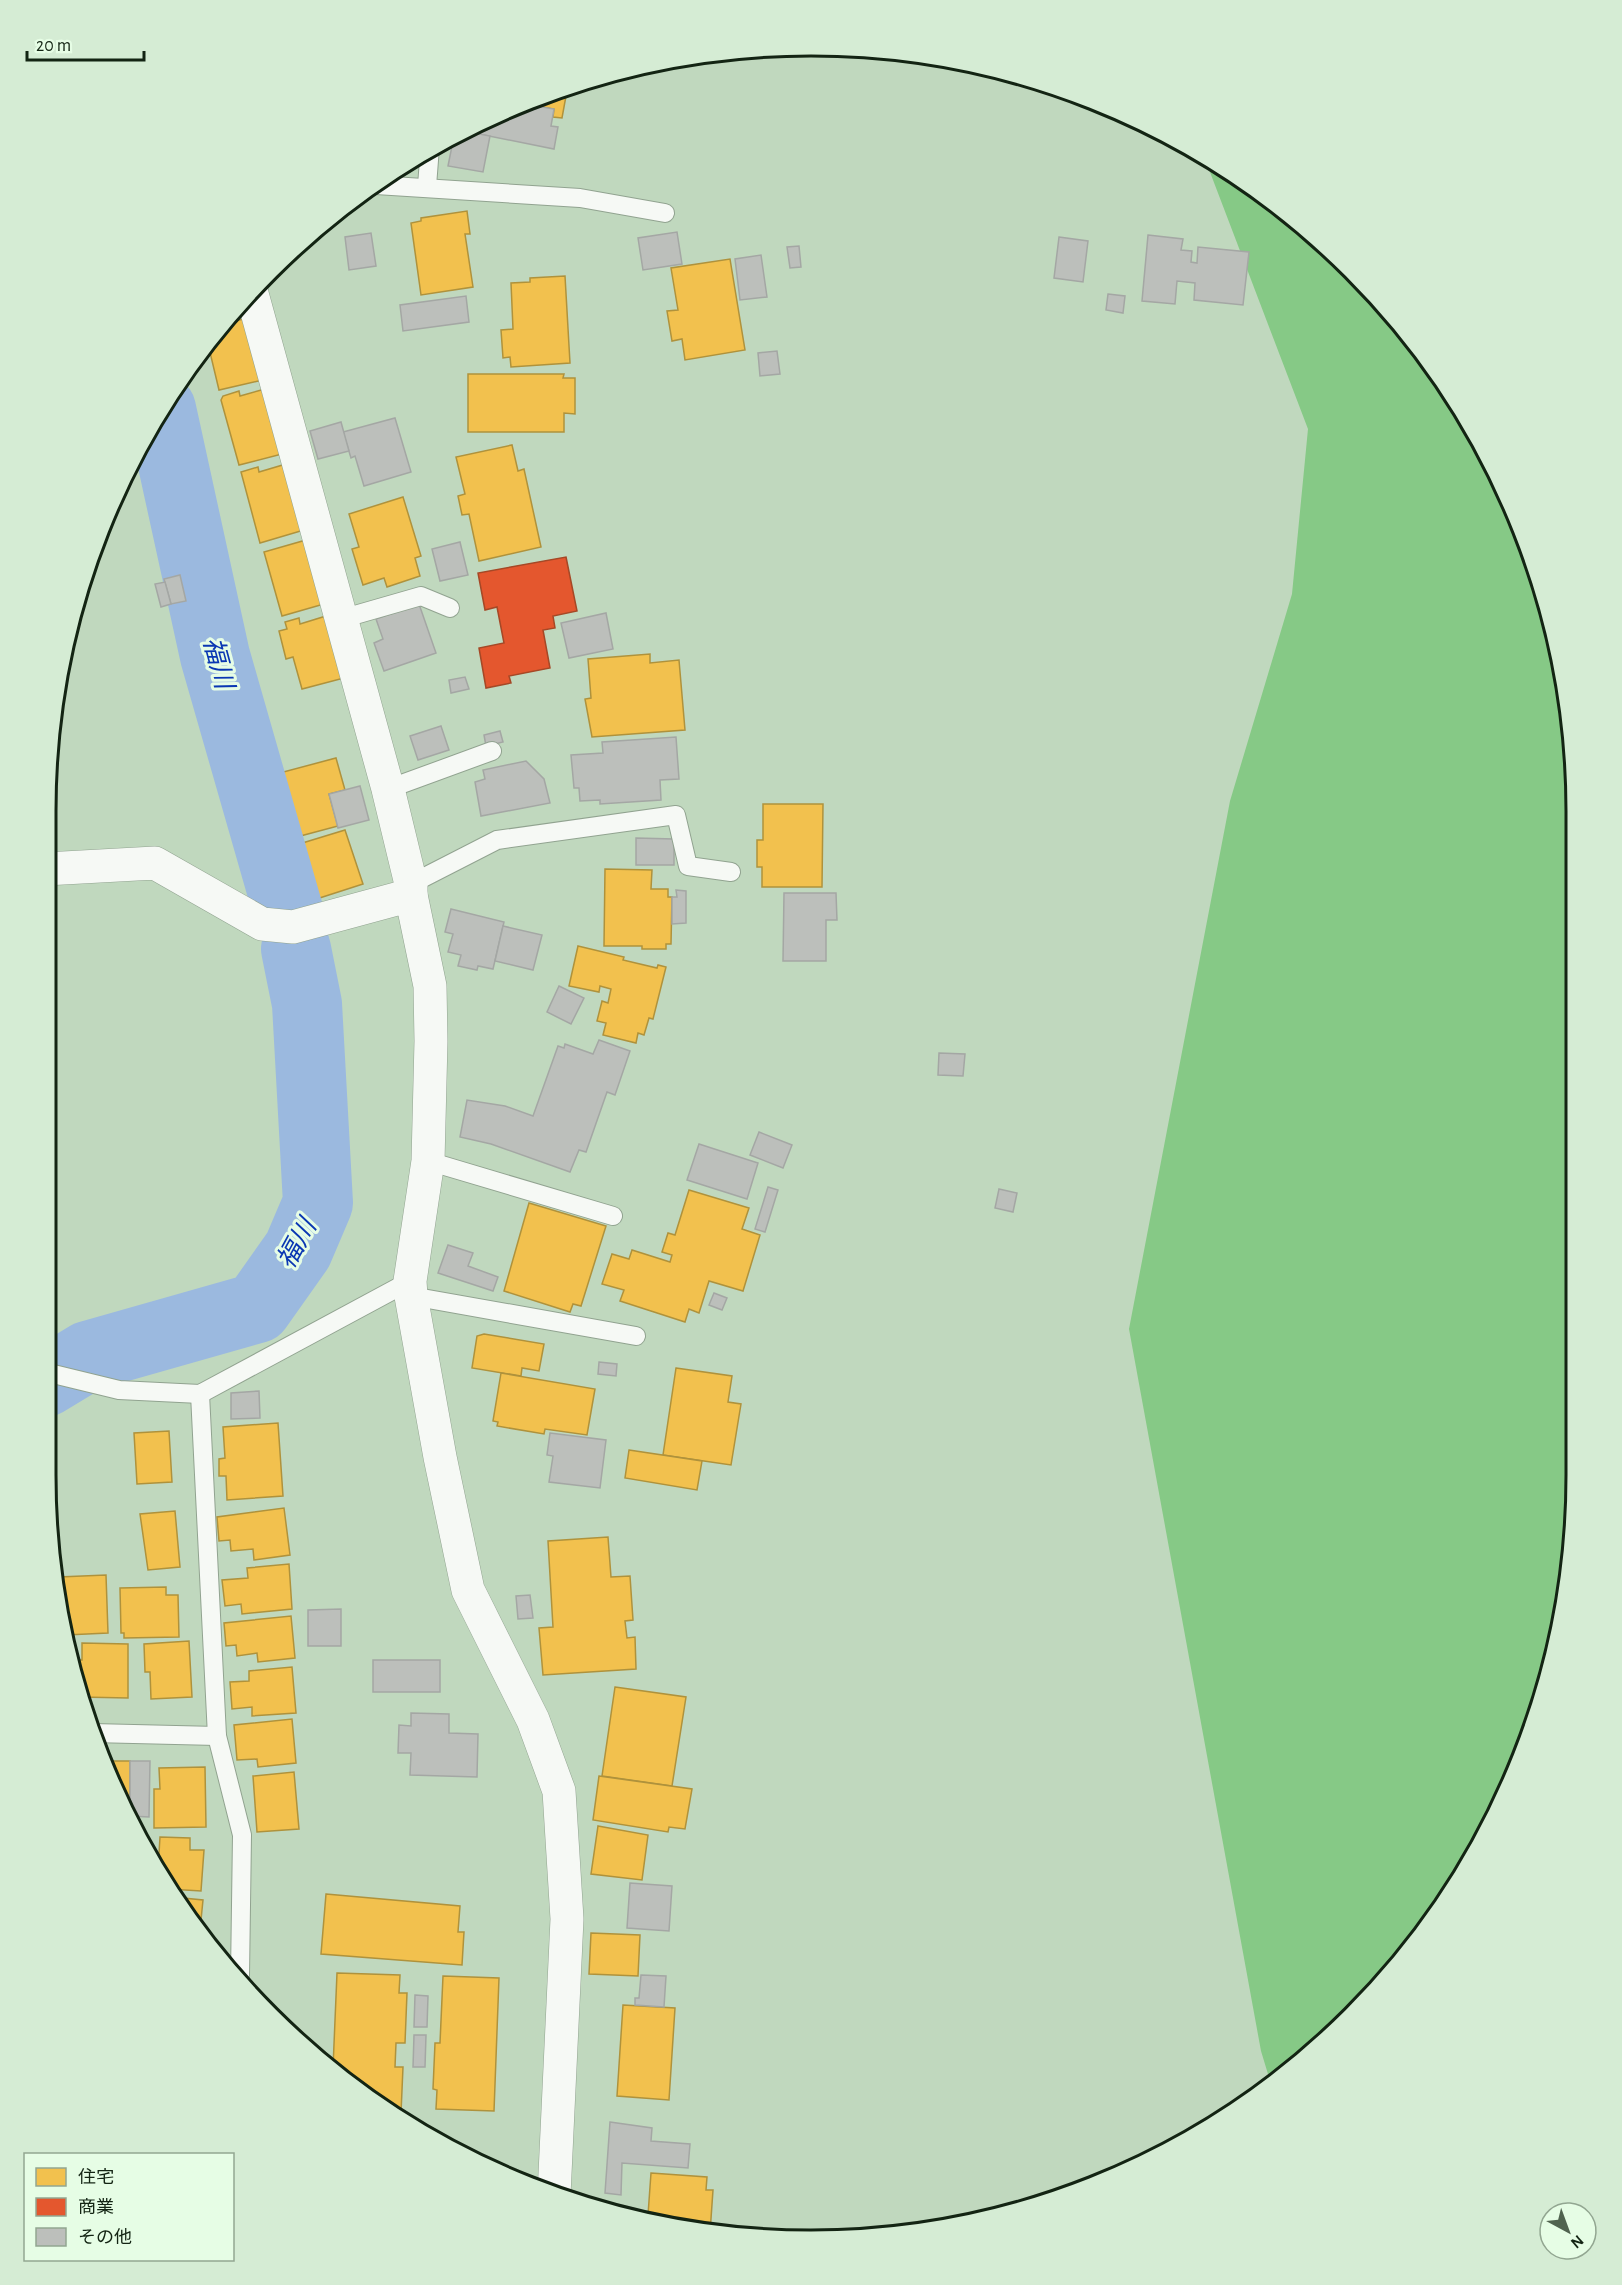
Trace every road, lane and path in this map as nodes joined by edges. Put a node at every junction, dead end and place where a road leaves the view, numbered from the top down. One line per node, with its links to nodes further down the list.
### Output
1 (429, 159): 3 (lane)
2 (388, 185): 3 (lane)
3 (427, 186): 4 (lane)
4 (665, 213)
5 (254, 301): 7 (street)
6 (450, 608): 7 (lane)
7 (341, 619): 9 (street)
8 (492, 751): 9 (lane)
9 (388, 789): 12 (street)
10 (56, 868): 12 (street)
11 (731, 872): 12 (lane)
12 (411, 890): 13 (street)
13 (428, 1161): 14 (lane); 15 (street)
14 (613, 1216)
15 (410, 1288): 16 (lane); 18 (lane); 22 (street)
16 (636, 1336)
17 (56, 1375): 18 (lane)
18 (200, 1394): 20 (lane)
19 (102, 1733): 20 (lane)
20 (217, 1736): 21 (lane)
21 (240, 1968)
22 (555, 2184)

